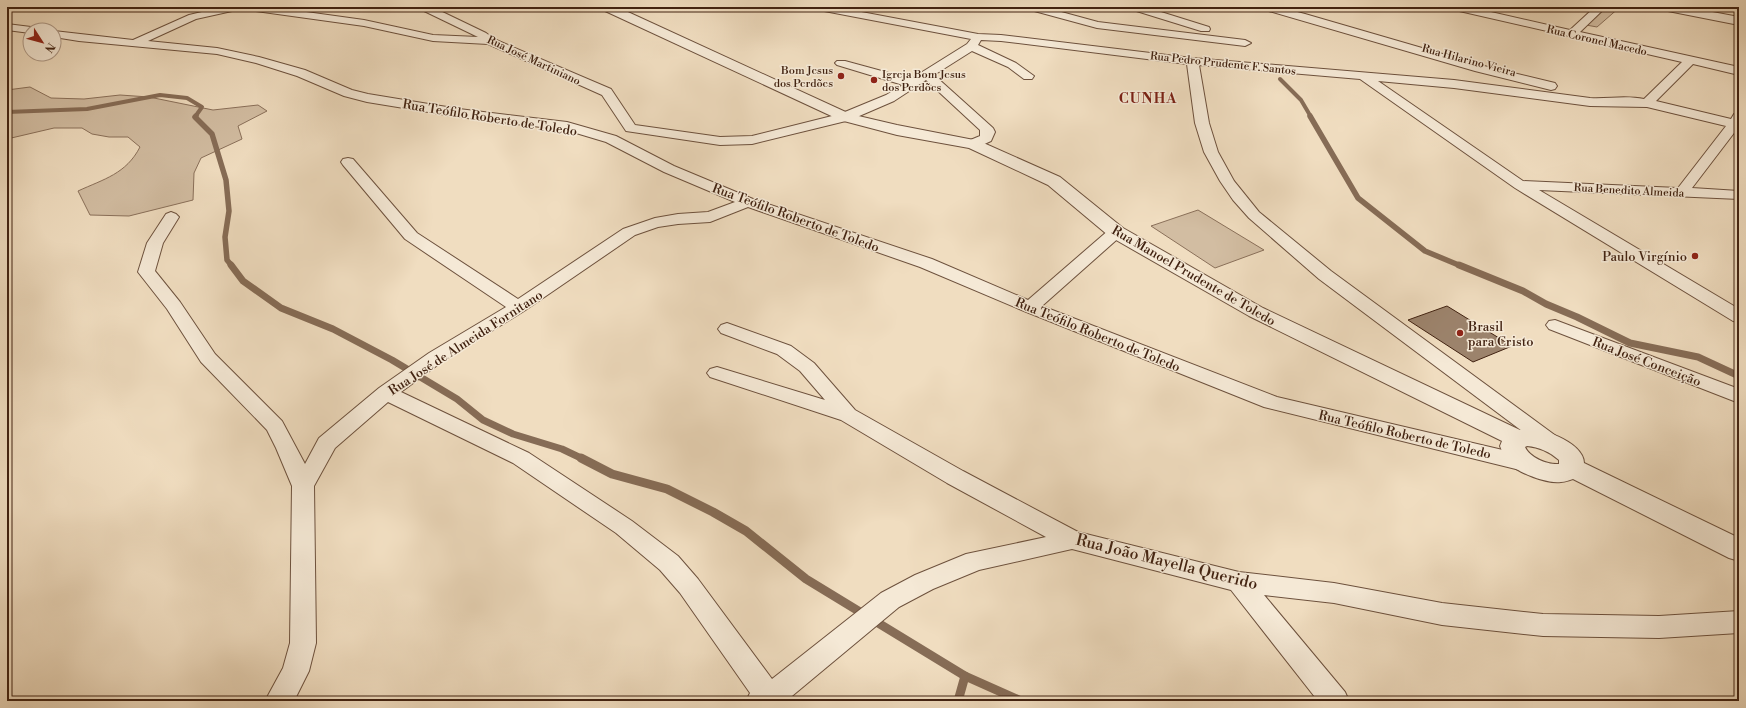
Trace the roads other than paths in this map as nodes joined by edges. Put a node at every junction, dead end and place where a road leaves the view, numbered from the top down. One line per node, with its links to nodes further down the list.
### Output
1 (237, 7): 19 (street)
2 (248, 7): 18 (street)
3 (424, 7): 18 (street, Rua José Martiniano)
4 (607, 7): 35 (street, Rua Manoel Prudente de Toledo)
5 (819, 7): 20 (street, Rua Pedro Prudente F. Santos)
6 (1031, 7): 21 (street)
7 (1134, 7): 21 (street)
8 (1266, 7): 33 (street, Rua Hilarino Vieira)
9 (1295, 7): 31 (street, Rua Hilarino Vieira)
10 (1455, 7): 16 (street, Rua Coronel Macedo)
11 (1601, 7): 16 (street)
12 (1668, 7): 13 (street)
13 (1739, 21)
14 (7, 27): 15 (street)
15 (22, 29)
16 (1571, 34): 23 (street, Rua Coronel Macedo)
17 (62, 35): 19 (street, Rua Teófilo Roberto de Toledo)
18 (490, 41): 37 (street, Rua José Martiniano)
19 (136, 42): 38 (street, Rua Teófilo Roberto de Toledo)
20 (975, 42): 22 (street, Rua Pedro Prudente F. Santos); 27 (street); 28 (street)
21 (1254, 49): 25 (street)
22 (1192, 61): 25 (street, Rua Pedro Prudente F. Santos); 57 (street)
23 (1690, 61): 26 (street, Rua Coronel Macedo); 34 (street)
24 (841, 63): 30 (street)
25 (1267, 68): 29 (street, Rua Pedro Prudente F. Santos)
26 (1739, 71)
27 (927, 75): 30 (street); 39 (street)
28 (1028, 76)
29 (1362, 76): 33 (street, Rua Pedro Prudente F. Santos); 41 (street)
30 (914, 84): 35 (street)
31 (1564, 85)
32 (1586, 90): 34 (street, Rua Hilarino Vieira)
33 (1630, 102): 34 (street, Rua Hilarino Vieira)
34 (1646, 103): 36 (street, Rua Hilarino Vieira)
35 (845, 117): 37 (street); 39 (street, Rua Manoel Prudente de Toledo)
36 (1737, 122): 42 (street)
37 (631, 128): 38 (street)
38 (611, 139): 44 (street, Rua Teófilo Roberto de Toledo)
39 (973, 144): 46 (street, Rua Manoel Prudente de Toledo)
40 (348, 162): 47 (street)
41 (1520, 184): 42 (street, Rua Benedito Almeida); 49 (street)
42 (1682, 192): 43 (street, Rua Benedito Almeida)
43 (1739, 195)
44 (748, 202): 47 (street, Rua José de Almeida Fornitano); 48 (street, Rua Teófilo Roberto de Toledo)
45 (171, 217): 60 (street)
46 (1116, 232): 48 (street); 56 (street, Rua Manoel Prudente de Toledo)
47 (518, 307): 53 (street, Rua José de Almeida Fornitano)
48 (1030, 307): 58 (street, Rua Teófilo Roberto de Toledo)
49 (1739, 317)
50 (1555, 325): 54 (street, Rua José Conceição)
51 (727, 329): 55 (street, Rua João Mayella Querido)
52 (717, 373): 55 (street)
53 (391, 390): 60 (street, Rua José de Almeida Fornitano); 65 (street)
54 (1739, 396)
55 (848, 415): 61 (street, Rua João Mayella Querido)
56 (1518, 439): 57 (street); 58 (street)
57 (1549, 441): 59 (street)
58 (1524, 463): 59 (street)
59 (1571, 467): 62 (street)
60 (303, 486): 66 (street, Rua José de Almeida Fornitano)
61 (1072, 540): 63 (street, Rua João Mayella Querido); 65 (street)
62 (1739, 550)
63 (1239, 582): 64 (street, Rua João Mayella Querido); 67 (street)
64 (1739, 622)
65 (767, 700)
66 (279, 701)
67 (1335, 701)

